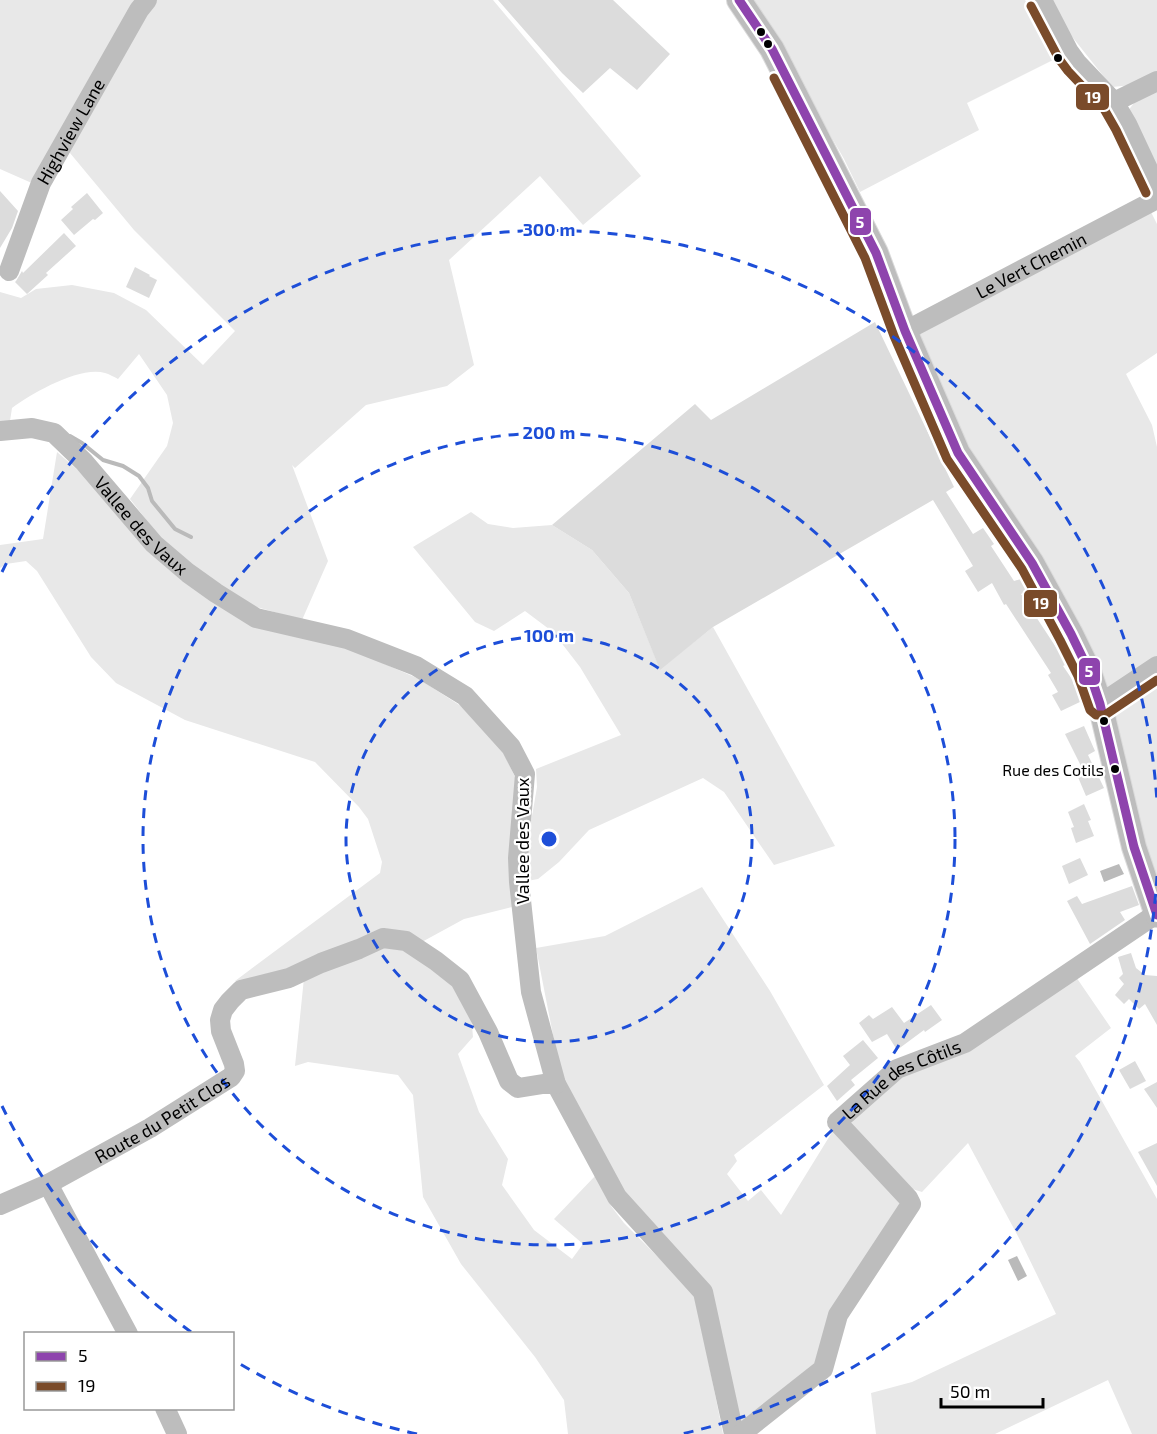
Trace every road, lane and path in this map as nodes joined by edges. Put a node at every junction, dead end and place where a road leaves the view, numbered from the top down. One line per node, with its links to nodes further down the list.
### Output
1 (147, 0): 8 (street, Highview Lane)
2 (739, 0): 9 (main road)
3 (1042, 0): 5 (street)
4 (1157, 81): 5 (street)
5 (1114, 102): 6 (street)
6 (1157, 188)
7 (1157, 199): 9 (street, Le Vert Chemin)
8 (9, 271)
9 (905, 331): 12 (main road)
10 (0, 431): 14 (street, Vallee des Vaux)
11 (1157, 666): 12 (street)
12 (1100, 704): 13 (main road)
13 (1156, 914): 21 (street, La Rue des Côtils)
14 (556, 1084): 15 (street, Route du Petit Clos); 20 (street, Vallee des Vaux)
15 (48, 1184): 16 (street, Route du Petit Clos); 17 (street)
16 (0, 1205)
17 (127, 1332)
18 (166, 1410): 19 (street)
19 (177, 1434)
20 (734, 1434)
21 (741, 1434)

